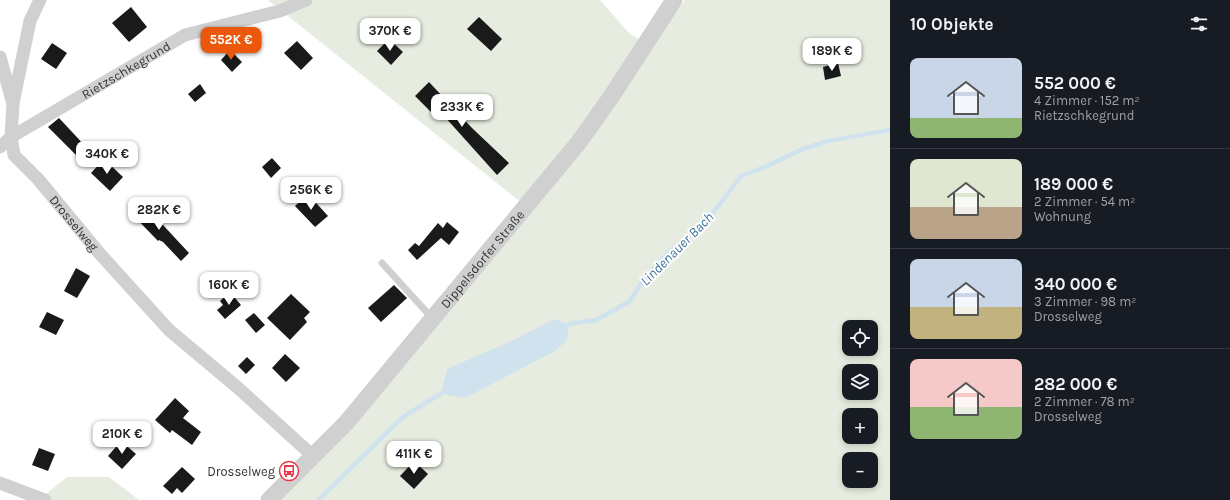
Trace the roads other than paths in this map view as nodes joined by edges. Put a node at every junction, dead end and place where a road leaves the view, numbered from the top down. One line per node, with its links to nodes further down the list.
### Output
1 (40, 0): 5 (street)
2 (306, 0): 6 (street, Rietzschkegrund)
3 (674, 0): 9 (street, Dippelsdorfer Straße)
4 (0, 57): 5 (street, Drosselweg)
5 (12, 104): 6 (street, Drosselweg)
6 (12, 138): 7 (street, Rietzschkegrund); 10 (street, Drosselweg)
7 (0, 147)
8 (382, 263): 9 (lane)
9 (433, 319): 10 (street, Dippelsdorfer Straße)
10 (313, 456): 13 (street, Dippelsdorfer Straße)
11 (0, 483): 12 (street)
12 (44, 500)
13 (269, 500)

